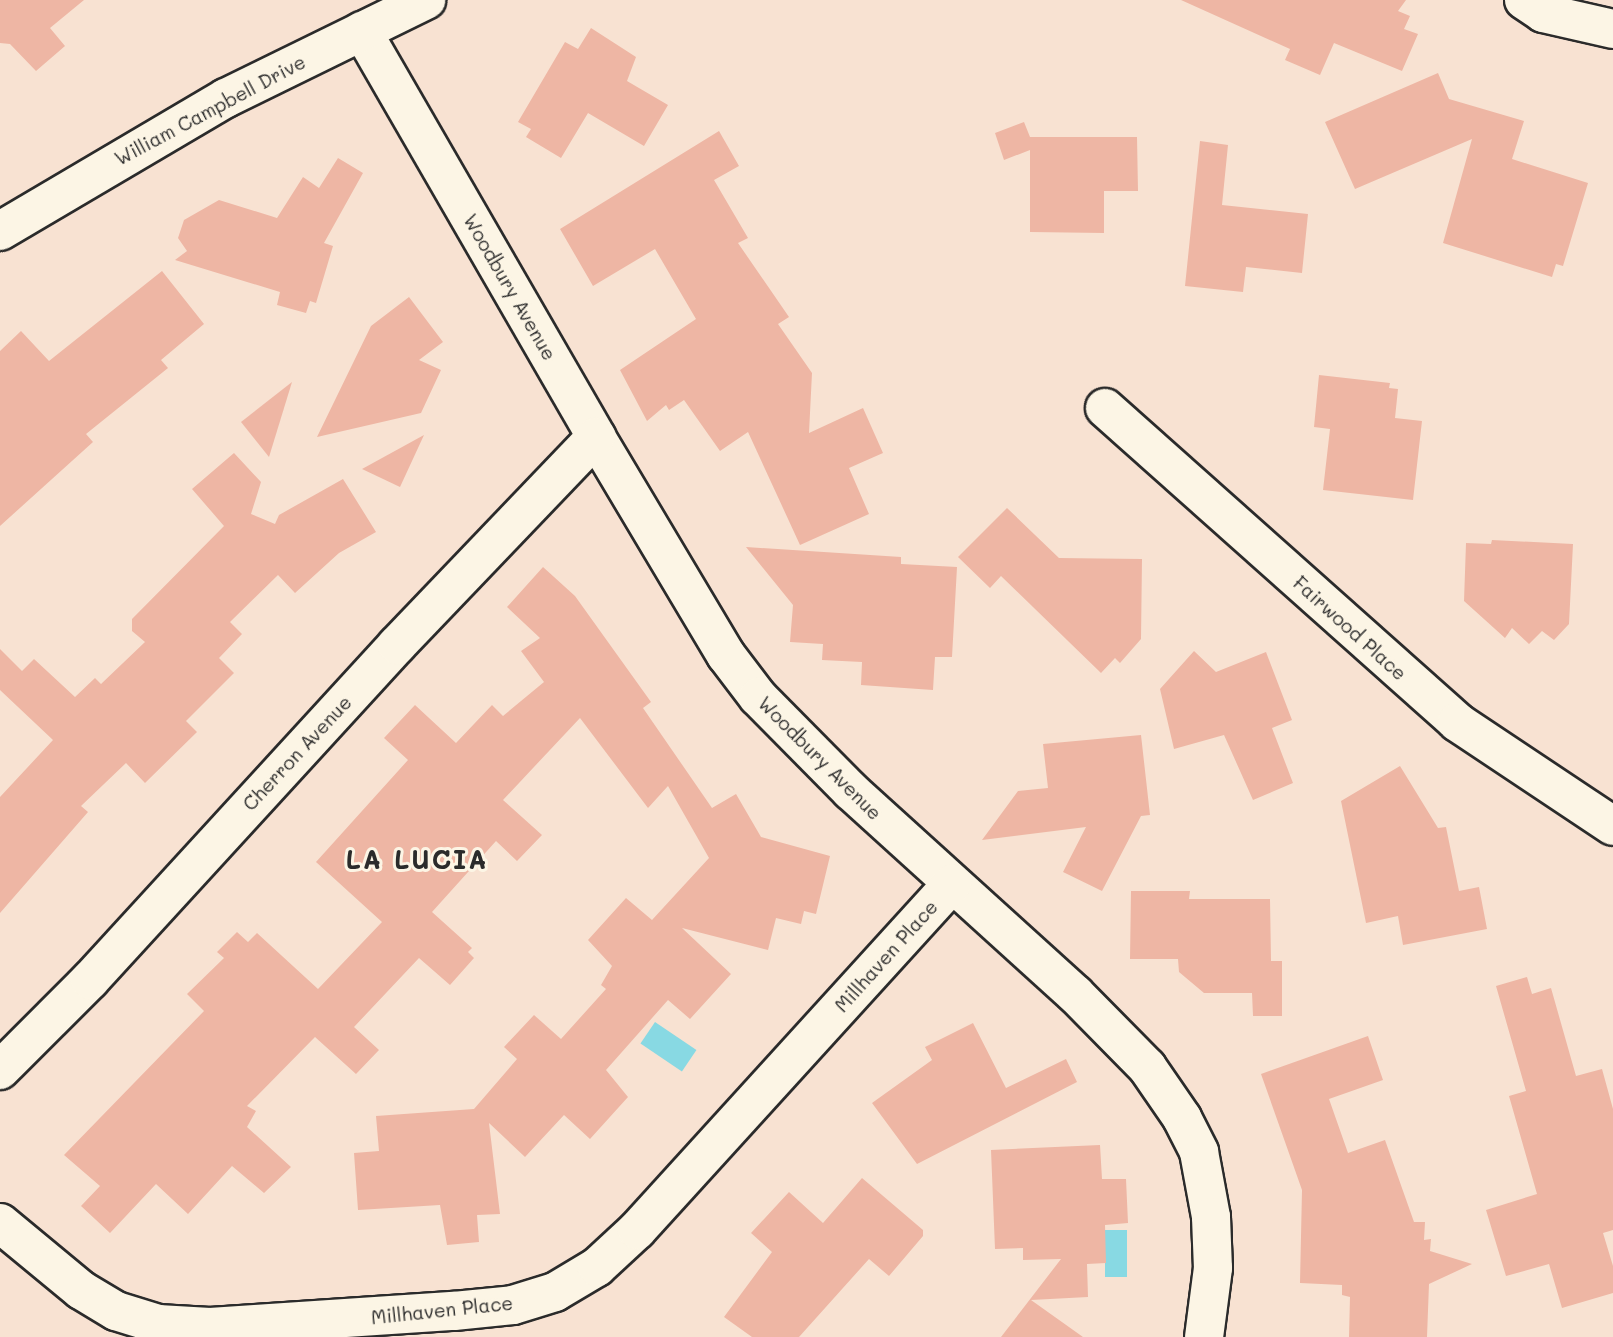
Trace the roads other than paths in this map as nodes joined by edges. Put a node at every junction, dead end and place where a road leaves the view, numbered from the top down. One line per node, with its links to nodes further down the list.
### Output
1 (426, 0): 4 (street, William Campbell Drive)
2 (1524, 0): 3 (street)
3 (1613, 29)
4 (362, 31): 5 (street, William Campbell Drive); 7 (street, Woodbury Avenue)
5 (0, 231)
6 (1105, 408): 8 (street, Fairwood Place)
7 (596, 437): 9 (street, Woodbury Avenue); 10 (street, Cherron Avenue)
8 (1613, 826)
9 (952, 884): 11 (street, Millhaven Place); 12 (street, Woodbury Avenue)
10 (0, 1070)
11 (0, 1223)
12 (1204, 1337)

